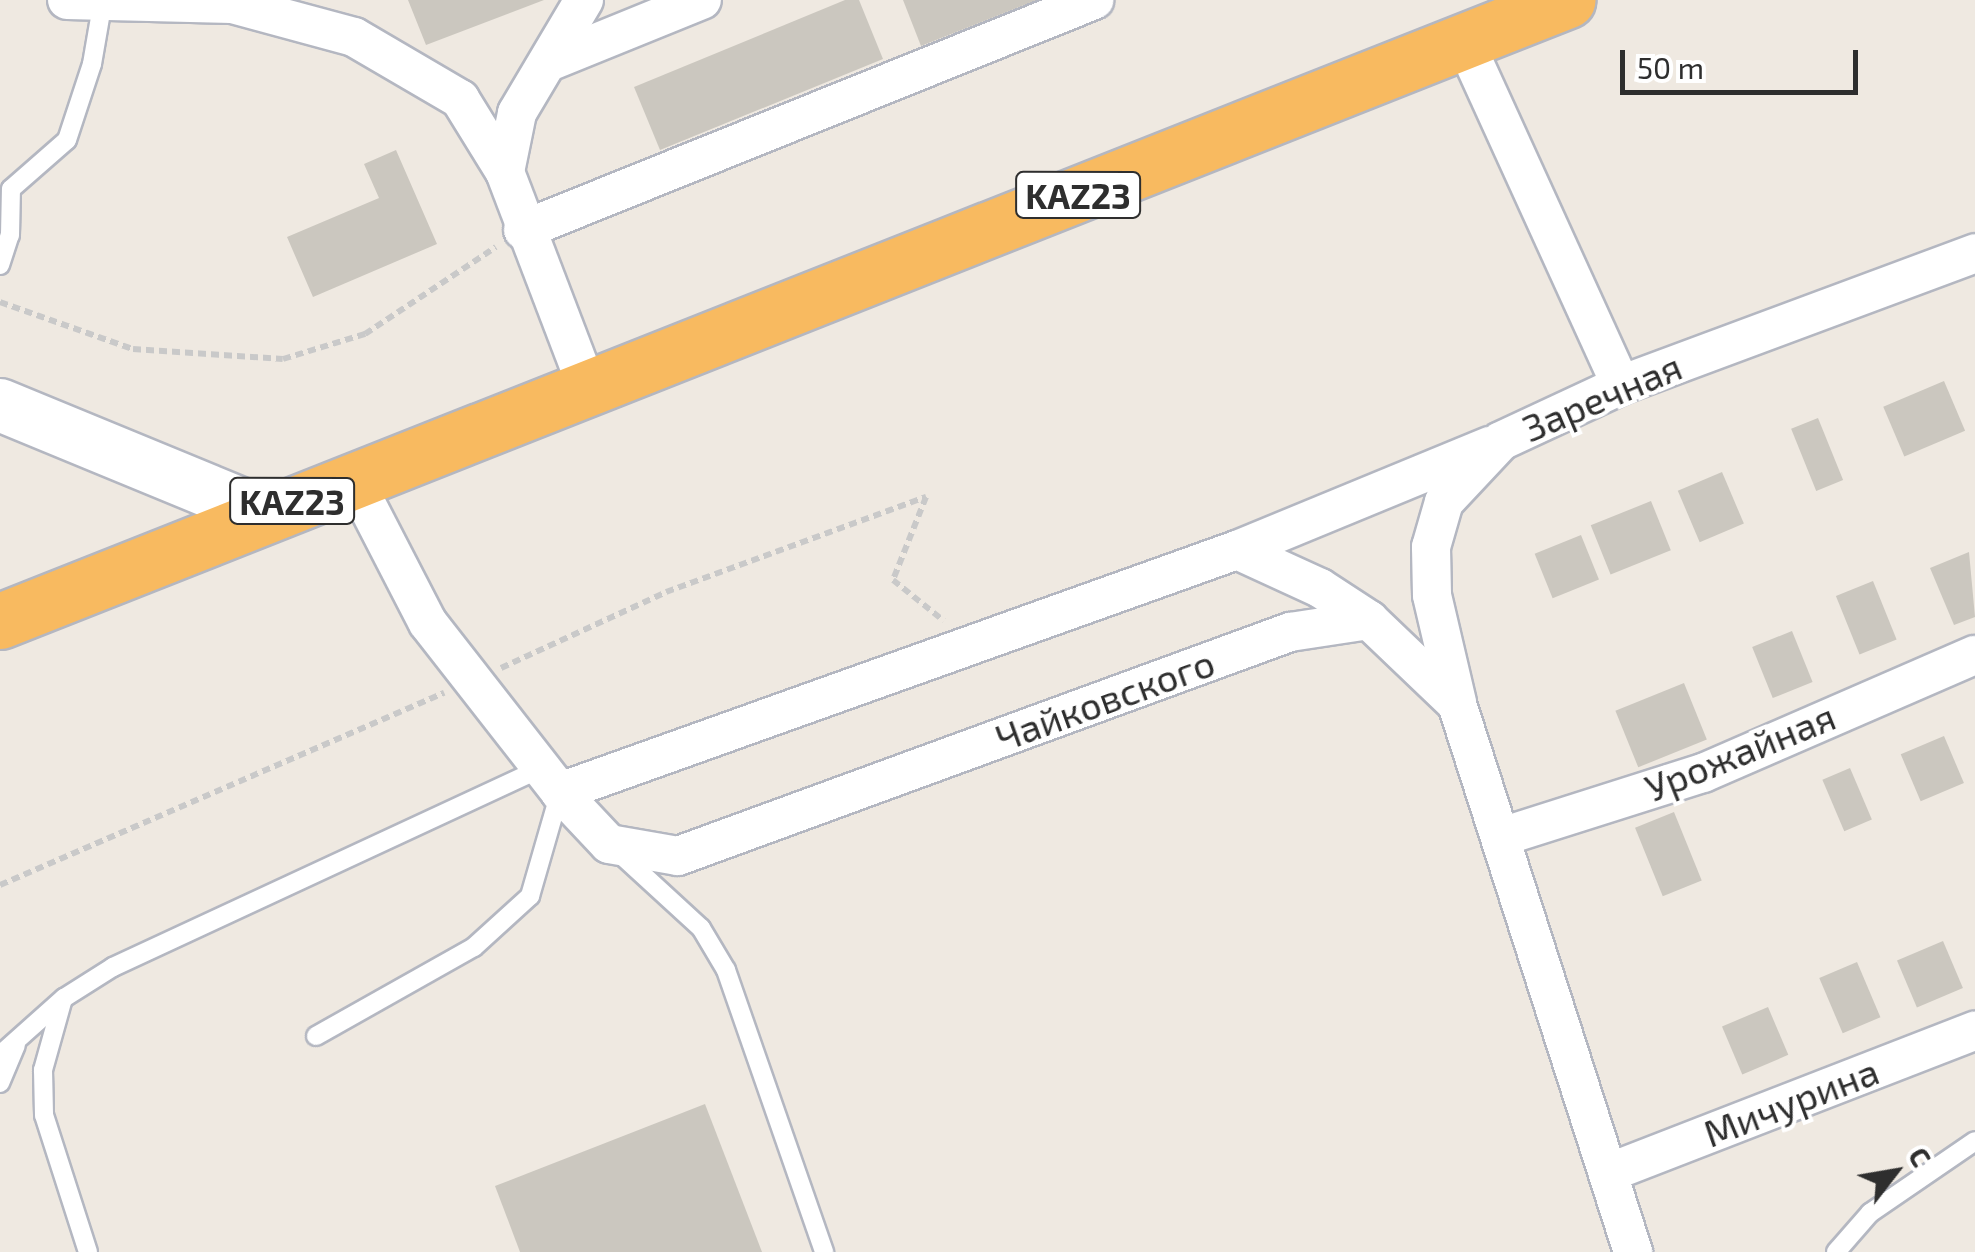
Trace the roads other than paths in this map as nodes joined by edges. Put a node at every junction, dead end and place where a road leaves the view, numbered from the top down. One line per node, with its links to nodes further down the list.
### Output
1 (584, 0): 8 (street)
2 (702, 0): 8 (street)
3 (1094, 0): 10 (street)
4 (1568, 0): 7 (highway, KAZ23)
5 (238, 2): 6 (street); 9 (street)
6 (84, 3): 12 (lane)
7 (1465, 43): 13 (street); 14 (highway, KAZ23)
8 (549, 62): 9 (street)
9 (505, 172): 10 (street)
10 (522, 230): 14 (street)
11 (1975, 253): 13 (street, Заречная)
12 (0, 265)
13 (1621, 384): 16 (street, Заречная)
14 (587, 387): 17 (highway, KAZ23)
15 (0, 405): 18 (main road)
16 (1502, 441): 19 (street); 23 (street, Заречная)
17 (352, 476): 18 (highway, KAZ23); 24 (street)
18 (262, 513): 20 (highway, KAZ23)
19 (1237, 550): 21 (street); 24 (street)
20 (0, 620)
21 (1369, 620): 23 (street); 26 (street, Чайковского)
22 (1975, 654): 25 (street, Урожайная)
23 (1458, 704): 25 (street)
24 (550, 781): 26 (street); 27 (lane); 29 (lane)
25 (1501, 837): 34 (street)
26 (609, 844): 36 (lane)
27 (64, 998): 30 (lane); 35 (lane)
28 (1975, 1031): 34 (street, Мичурина)
29 (316, 1036)
30 (18, 1040): 31 (lane); 32 (lane)
31 (0, 1055)
32 (0, 1083)
33 (1975, 1141): 38 (lane)
34 (1608, 1173): 37 (street)
35 (88, 1252)
36 (824, 1252)
37 (1633, 1252)
38 (1836, 1252)

